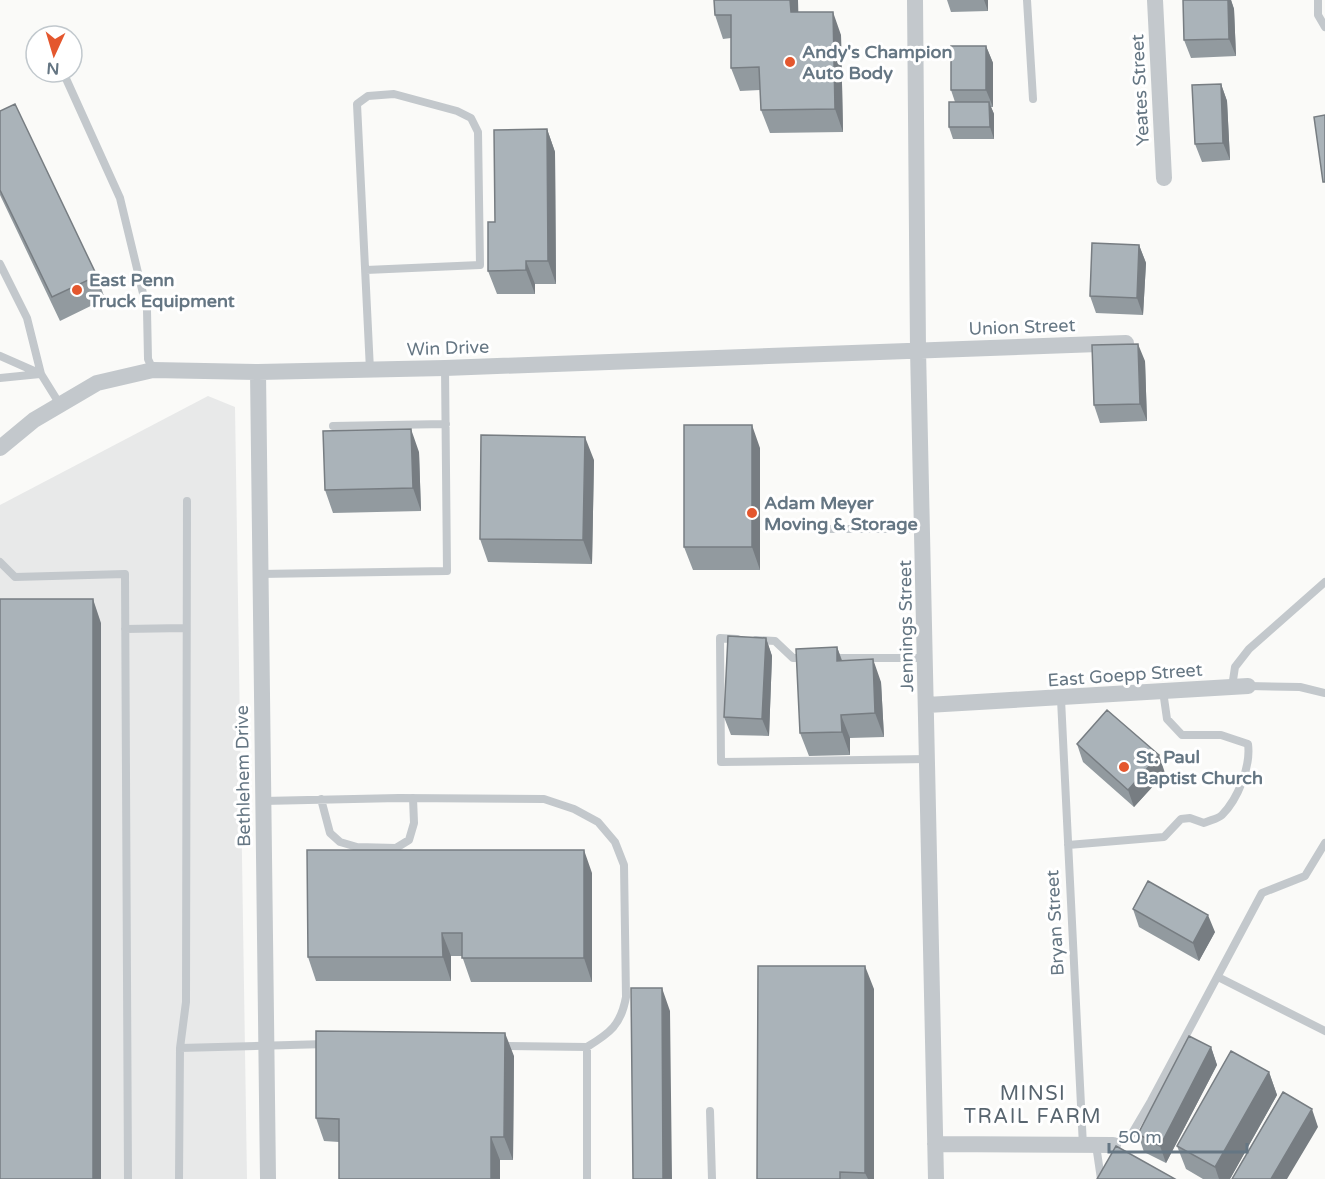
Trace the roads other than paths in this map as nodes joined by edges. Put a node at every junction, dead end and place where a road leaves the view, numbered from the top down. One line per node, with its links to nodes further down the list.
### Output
1 (915, 0): 12 (street, Jennings Street)
2 (1027, 0): 7 (lane)
3 (1155, 0): 8 (street, Yeates Street)
4 (1318, 0): 5 (lane)
5 (1325, 27)
6 (68, 84): 15 (lane)
7 (1033, 99)
8 (1164, 178)
9 (0, 264): 18 (lane)
10 (366, 270): 10 (lane); 16 (lane)
11 (1126, 343): 12 (street, Union Street)
12 (918, 349): 14 (street, Win Drive); 26 (street, Jennings Street)
13 (0, 356): 18 (lane)
14 (445, 368): 16 (street, Win Drive); 21 (lane)
15 (153, 370): 17 (street, Win Drive); 20 (street, Win Drive)
16 (370, 370): 17 (street, Win Drive)
17 (258, 372): 28 (street, Bethlehem Drive)
18 (41, 374): 19 (lane); 20 (lane)
19 (0, 378)
20 (59, 403): 23 (street, Win Drive)
21 (446, 424): 22 (lane); 28 (lane)
22 (333, 426)
23 (0, 448)
24 (187, 501): 31 (lane)
25 (827, 529): 26 (lane)
26 (923, 529): 32 (street, Jennings Street)
27 (0, 562): 30 (lane)
28 (260, 574): 41 (street, Bethlehem Drive)
29 (1325, 582): 33 (lane)
30 (125, 628): 31 (lane); 55 (lane)
31 (185, 628): 50 (lane)
32 (926, 658): 37 (street, Jennings Street); 38 (lane)
33 (1240, 687): 34 (street, East Goepp Street); 35 (lane, East Goepp Street)
34 (1163, 691): 36 (street, East Goepp Street); 43 (lane)
35 (1325, 693)
36 (1061, 699): 37 (street, East Goepp Street); 43 (lane, Bryan Street)
37 (927, 705): 38 (street, Jennings Street)
38 (928, 759): 52 (street, Jennings Street)
39 (413, 798): 40 (lane); 40 (lane); 49 (lane)
40 (321, 799): 41 (lane)
41 (263, 801): 46 (street, Bethlehem Drive)
42 (1325, 843): 44 (lane)
43 (1068, 845): 53 (lane, Bryan Street)
44 (1218, 977): 45 (lane); 54 (lane)
45 (1325, 1031)
46 (266, 1044): 47 (lane); 50 (lane); 57 (street, Bethlehem Drive)
47 (339, 1044)
48 (493, 1046): 49 (lane)
49 (587, 1047): 58 (lane)
50 (180, 1048): 56 (lane)
51 (710, 1111): 59 (lane)
52 (935, 1144): 53 (street); 60 (street, Jennings Street)
53 (1089, 1146): 54 (street); 61 (lane, Bryan Street)
54 (1118, 1148)
55 (128, 1179)
56 (179, 1179)
57 (268, 1179)
58 (586, 1179)
59 (712, 1179)
60 (936, 1179)
61 (1101, 1179)

